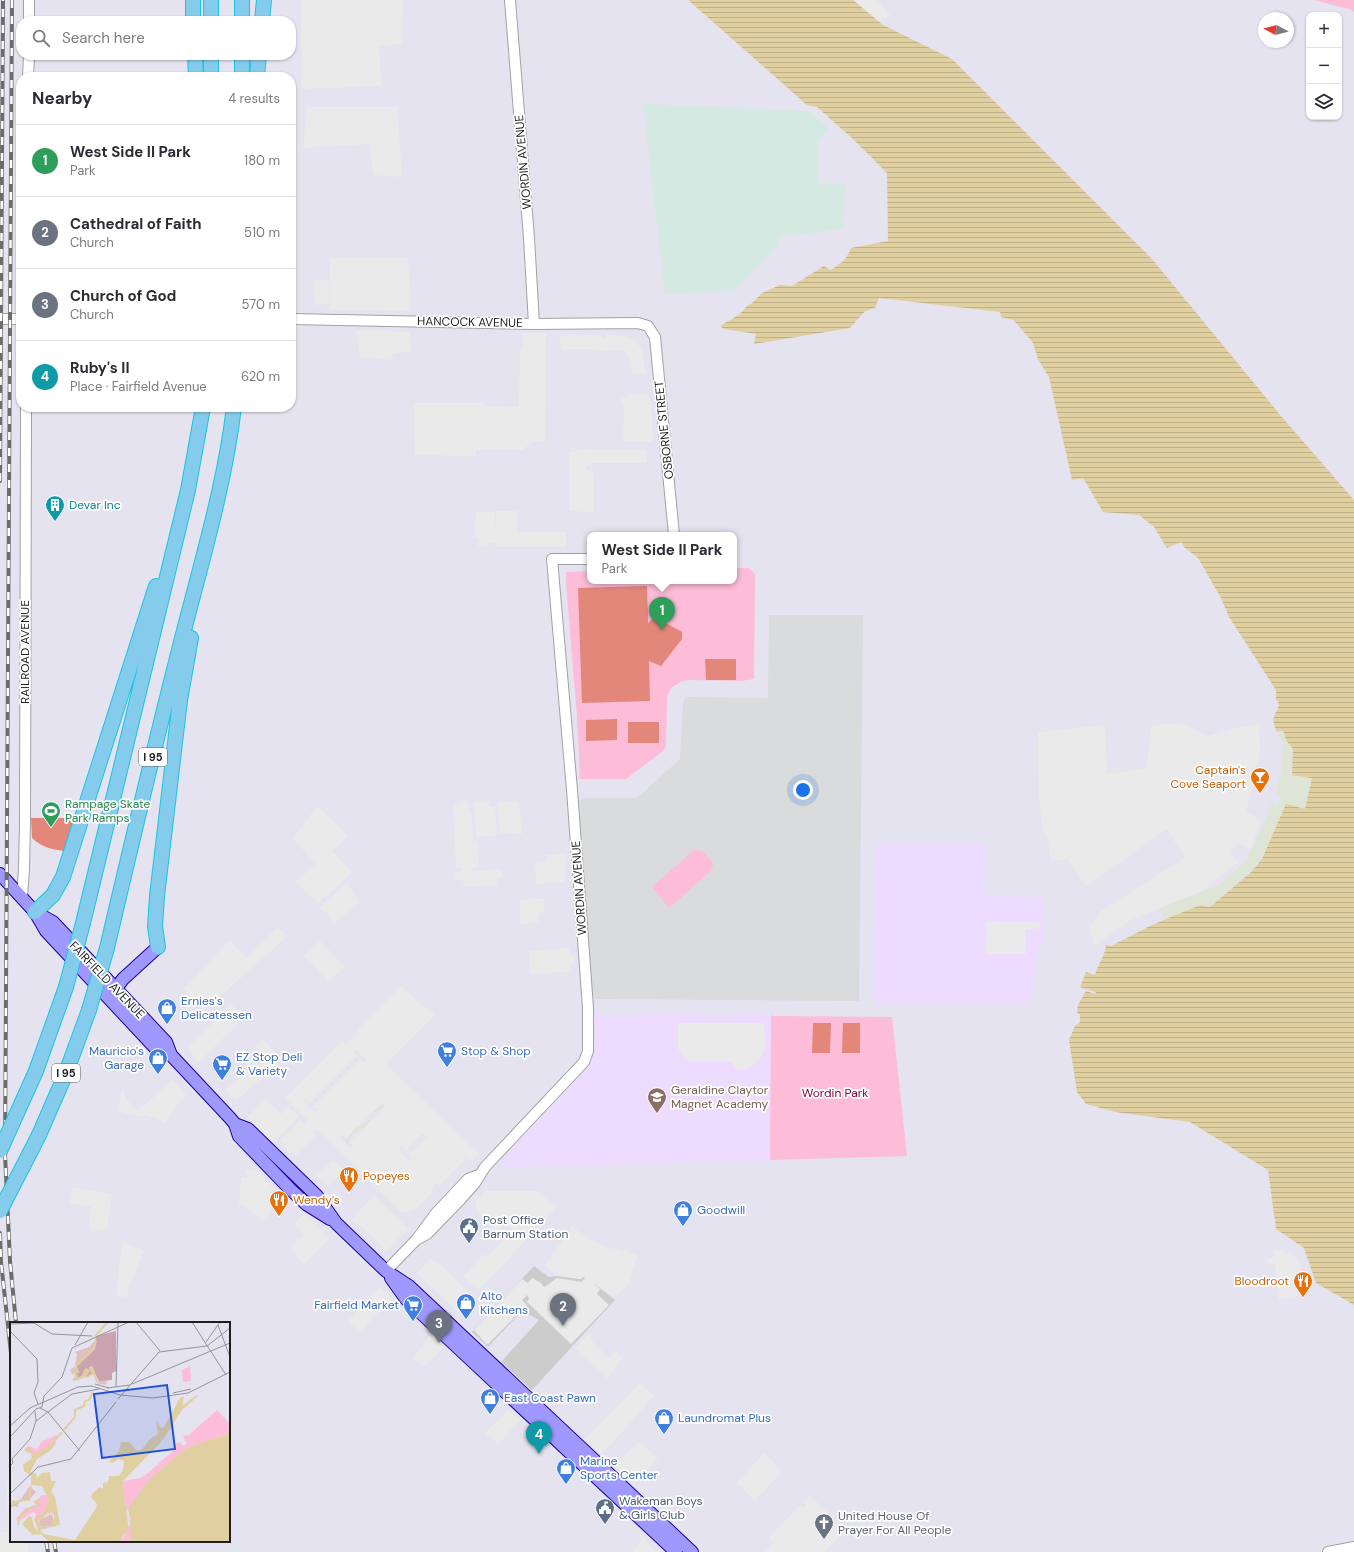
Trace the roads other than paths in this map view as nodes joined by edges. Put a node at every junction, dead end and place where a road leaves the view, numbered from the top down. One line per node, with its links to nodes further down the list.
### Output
1 (29, 0): 7 (street)
2 (193, 0): 8 (highway)
3 (211, 0): 9 (highway)
4 (242, 0): 10 (highway)
5 (264, 0): 11 (highway)
6 (510, 0): 25 (street, WORDIN AVENUE)
7 (29, 16)
8 (194, 16)
9 (211, 16)
10 (242, 16)
11 (262, 16)
12 (29, 60): 17 (street)
13 (195, 60): 18 (highway)
14 (211, 60): 19 (highway)
15 (242, 60): 20 (highway)
16 (259, 60): 21 (highway)
17 (28, 72)
18 (196, 72)
19 (211, 72)
20 (242, 72)
21 (257, 72)
22 (0, 319): 23 (street)
23 (16, 319)
24 (296, 320): 25 (street, HANCOCK AVENUE)
25 (534, 324): 26 (street, HANCOCK AVENUE)
26 (648, 326): 30 (street, OSBORNE STREET)
27 (26, 412): 35 (street, RAILROAD AVENUE)
28 (202, 412): 32 (highway)
29 (233, 412): 33 (highway, I 95)
30 (674, 532)
31 (587, 559): 41 (street, WORDIN AVENUE)
32 (167, 567): 36 (highway); 39 (highway, I 95, bridge)
33 (201, 567): 37 (highway); 40 (highway, I 95, bridge)
34 (0, 874): 35 (main road, FAIRFIELD AVENUE)
35 (22, 898): 36 (main road, FAIRFIELD AVENUE)
36 (35, 912): 38 (main road, FAIRFIELD AVENUE)
37 (158, 947): 38 (main road)
38 (112, 994): 41 (main road, FAIRFIELD AVENUE)
39 (0, 1151)
40 (0, 1211)
41 (386, 1270): 43 (main road, FAIRFIELD AVENUE); 44 (main road, FAIRFIELD AVENUE)
42 (1354, 1547): 45 (street)
43 (676, 1552)
44 (692, 1552)
45 (1328, 1552)

